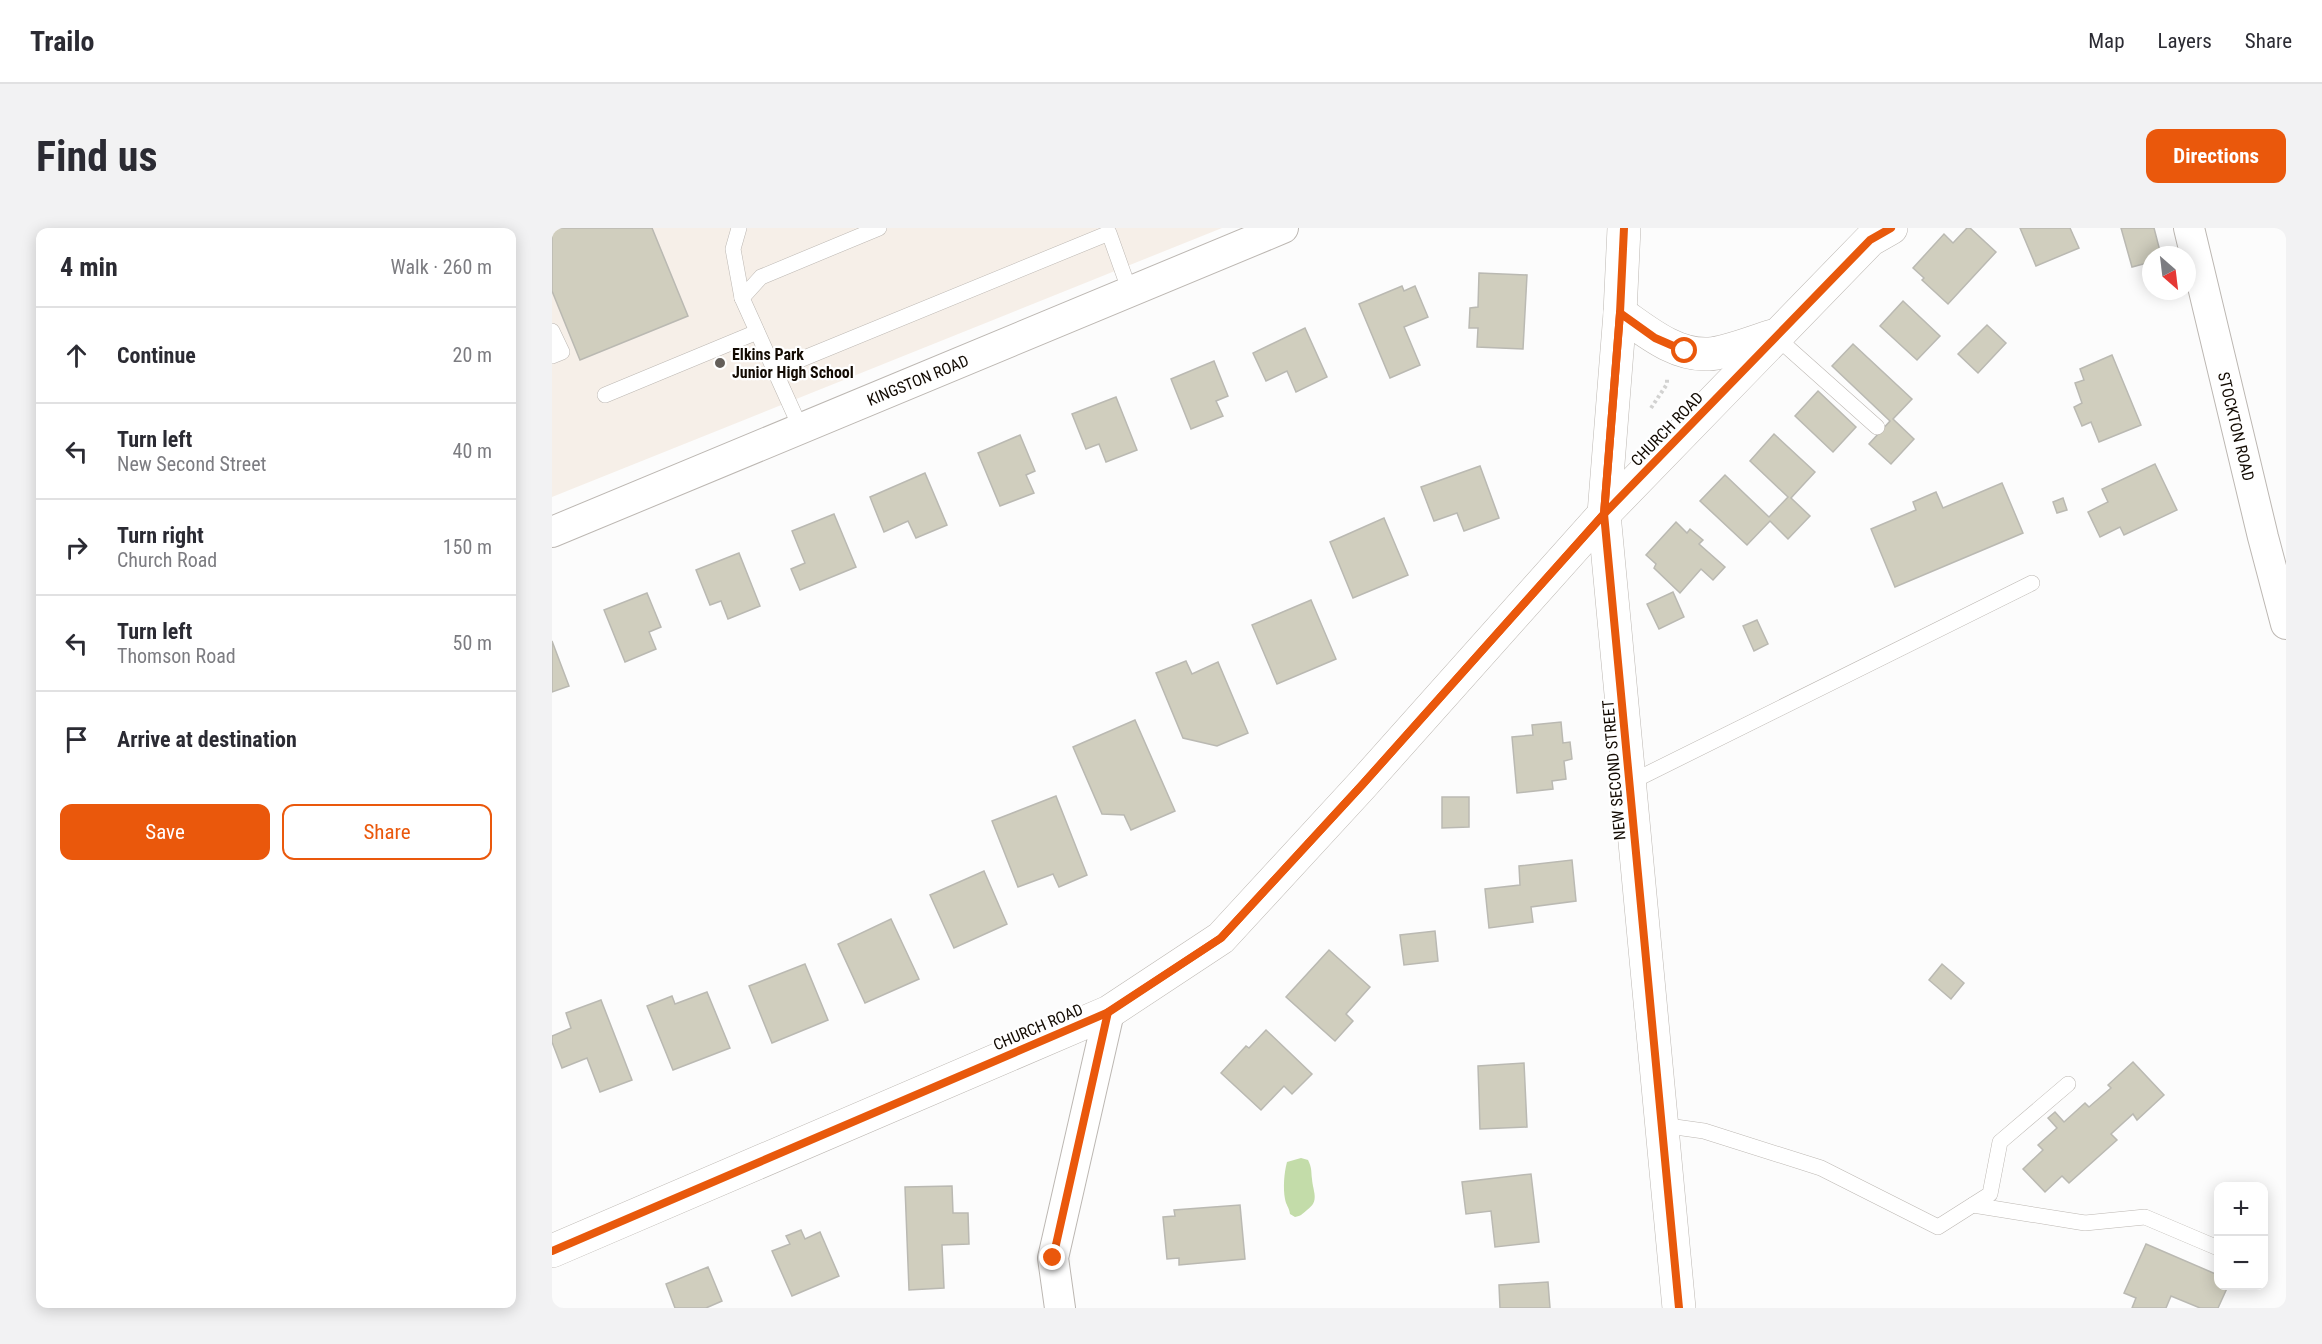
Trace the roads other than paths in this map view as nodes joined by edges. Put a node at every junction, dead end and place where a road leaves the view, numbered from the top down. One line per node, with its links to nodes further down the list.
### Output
1 (739, 228): 9 (lane)
2 (879, 228): 9 (lane)
3 (1283, 228): 8 (street, KINGSTON ROAD)
4 (1624, 228): 10 (street, NEW SECOND STREET)
5 (1891, 228): 13 (street, CHURCH ROAD)
6 (2189, 228): 21 (street, STOCKTON ROAD)
7 (1108, 230): 8 (lane); 15 (lane)
8 (1130, 292): 18 (street, KINGSTON ROAD)
9 (742, 298): 12 (lane)
10 (1620, 313): 13 (street); 19 (street, NEW SECOND STREET)
11 (552, 331): 14 (lane)
12 (757, 332): 15 (lane); 16 (lane)
13 (1775, 336): 17 (lane); 19 (street, CHURCH ROAD)
14 (552, 356)
15 (775, 370): 18 (lane)
16 (605, 395)
17 (1877, 427)
18 (801, 429): 20 (street, KINGSTON ROAD)
19 (1604, 514): 24 (street, NEW SECOND STREET); 25 (street, CHURCH ROAD)
20 (552, 532)
21 (2274, 539): 23 (street, STOCKTON ROAD)
22 (2032, 583): 24 (lane)
23 (2286, 624)
24 (1629, 783): 27 (street, NEW SECOND STREET)
25 (1108, 1012): 30 (street, CHURCH ROAD); 31 (street)
26 (2068, 1084): 28 (lane)
27 (1661, 1125): 28 (lane); 32 (street, NEW SECOND STREET)
28 (1973, 1205): 29 (lane)
29 (2214, 1246)
30 (552, 1251)
31 (1060, 1308)
32 (1679, 1308)

